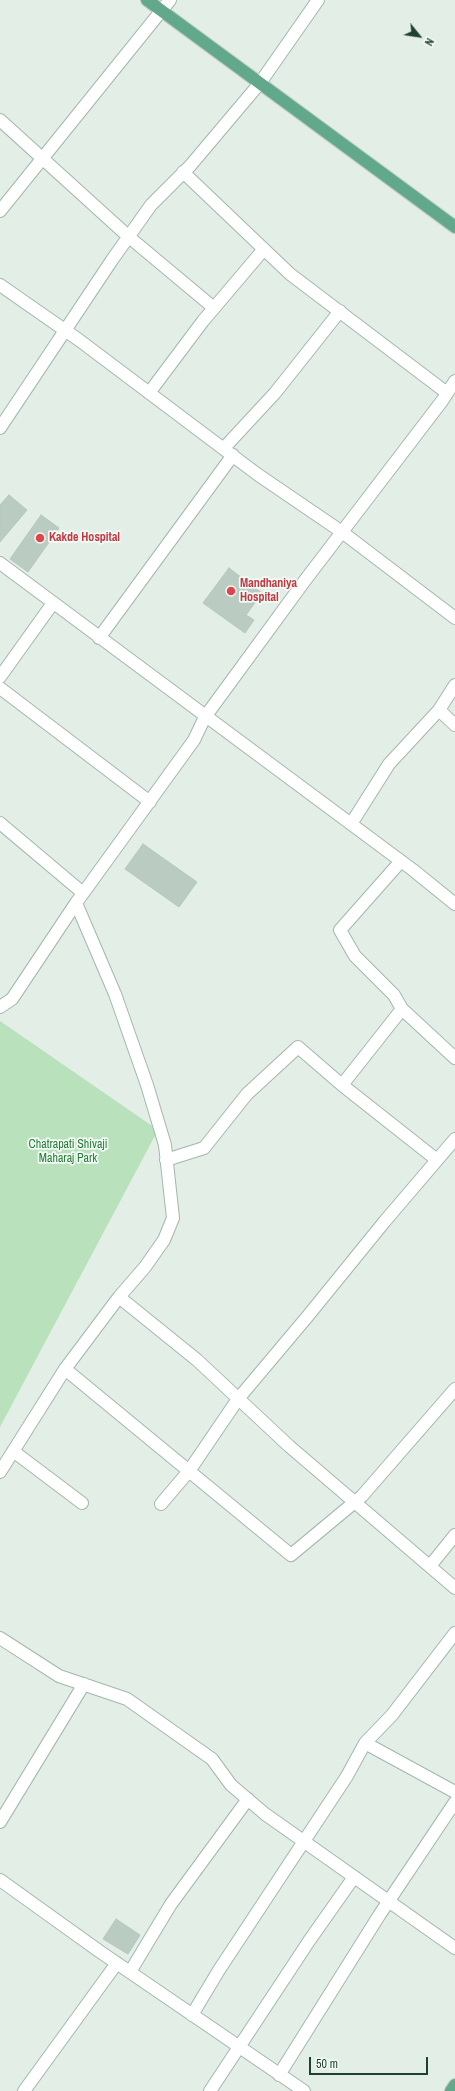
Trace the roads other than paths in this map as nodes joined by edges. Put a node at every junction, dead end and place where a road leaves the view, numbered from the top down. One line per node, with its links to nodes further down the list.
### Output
1 (147, 0): 4 (main road)
2 (170, 0): 4 (street)
3 (318, 0): 5 (street)
4 (162, 11): 5 (main road); 7 (street)
5 (260, 83): 8 (street); 10 (main road)
6 (0, 120): 7 (street)
7 (42, 158): 9 (street); 11 (street)
8 (183, 172): 11 (street); 12 (street)
9 (0, 211)
10 (455, 227)
11 (129, 237): 14 (street); 16 (street)
12 (264, 248): 14 (street); 15 (street)
13 (0, 285): 16 (street)
14 (214, 308): 18 (street)
15 (340, 311): 19 (street); 21 (street)
16 (66, 330): 18 (street); 20 (street)
17 (455, 381): 19 (street)
18 (149, 393): 21 (street)
19 (447, 393): 22 (street)
20 (0, 428)
21 (228, 452): 22 (street); 26 (street)
22 (342, 532): 25 (street); 31 (street)
23 (0, 563): 24 (street)
24 (53, 603): 26 (street); 27 (street)
25 (455, 618)
26 (99, 638): 31 (street)
27 (0, 678)
28 (455, 685): 30 (street)
29 (0, 688): 33 (street)
30 (439, 710): 32 (street); 35 (street)
31 (205, 717): 33 (street); 35 (street)
32 (455, 725)
33 (150, 802): 37 (street)
34 (0, 824): 37 (street)
35 (351, 824): 36 (street)
36 (401, 861): 39 (street); 41 (street)
37 (83, 893): 38 (street)
38 (76, 903): 40 (street); 45 (street)
39 (455, 904)
40 (0, 1007)
41 (402, 1010): 42 (street); 43 (street)
42 (455, 1058)
43 (342, 1085): 45 (street); 46 (street)
44 (455, 1139): 46 (street)
45 (166, 1160): 47 (street)
46 (437, 1160): 50 (street)
47 (119, 1297): 48 (street); 50 (street)
48 (65, 1369): 51 (street); 52 (street)
49 (455, 1389): 54 (street)
50 (238, 1399): 52 (street); 54 (street)
51 (13, 1451): 53 (street); 55 (street)
52 (189, 1471): 54 (street); 56 (street)
53 (0, 1472)
54 (355, 1502): 58 (street)
55 (82, 1504)
56 (161, 1504)
57 (455, 1535): 58 (street)
58 (430, 1566): 59 (street)
59 (455, 1588)
60 (455, 1633): 63 (street)
61 (0, 1638): 62 (street)
62 (84, 1684): 65 (street); 67 (street)
63 (365, 1743): 64 (street); 68 (street)
64 (455, 1792)
65 (248, 1799): 68 (street); 74 (street)
66 (455, 1802): 71 (street)
67 (0, 1822)
68 (304, 1841): 69 (street); 75 (street)
69 (354, 1877): 71 (street); 76 (street)
70 (0, 1880): 73 (street)
71 (390, 1903): 72 (street); 77 (street)
72 (455, 1948)
73 (117, 1963): 74 (street); 79 (street)
74 (130, 1972): 75 (street)
75 (192, 2015): 76 (street)
76 (240, 2048): 77 (street); 80 (street)
77 (279, 2075): 81 (street)
78 (455, 2085): 82 (main road)
79 (24, 2091)
80 (210, 2091)
81 (304, 2091)
82 (451, 2091)

